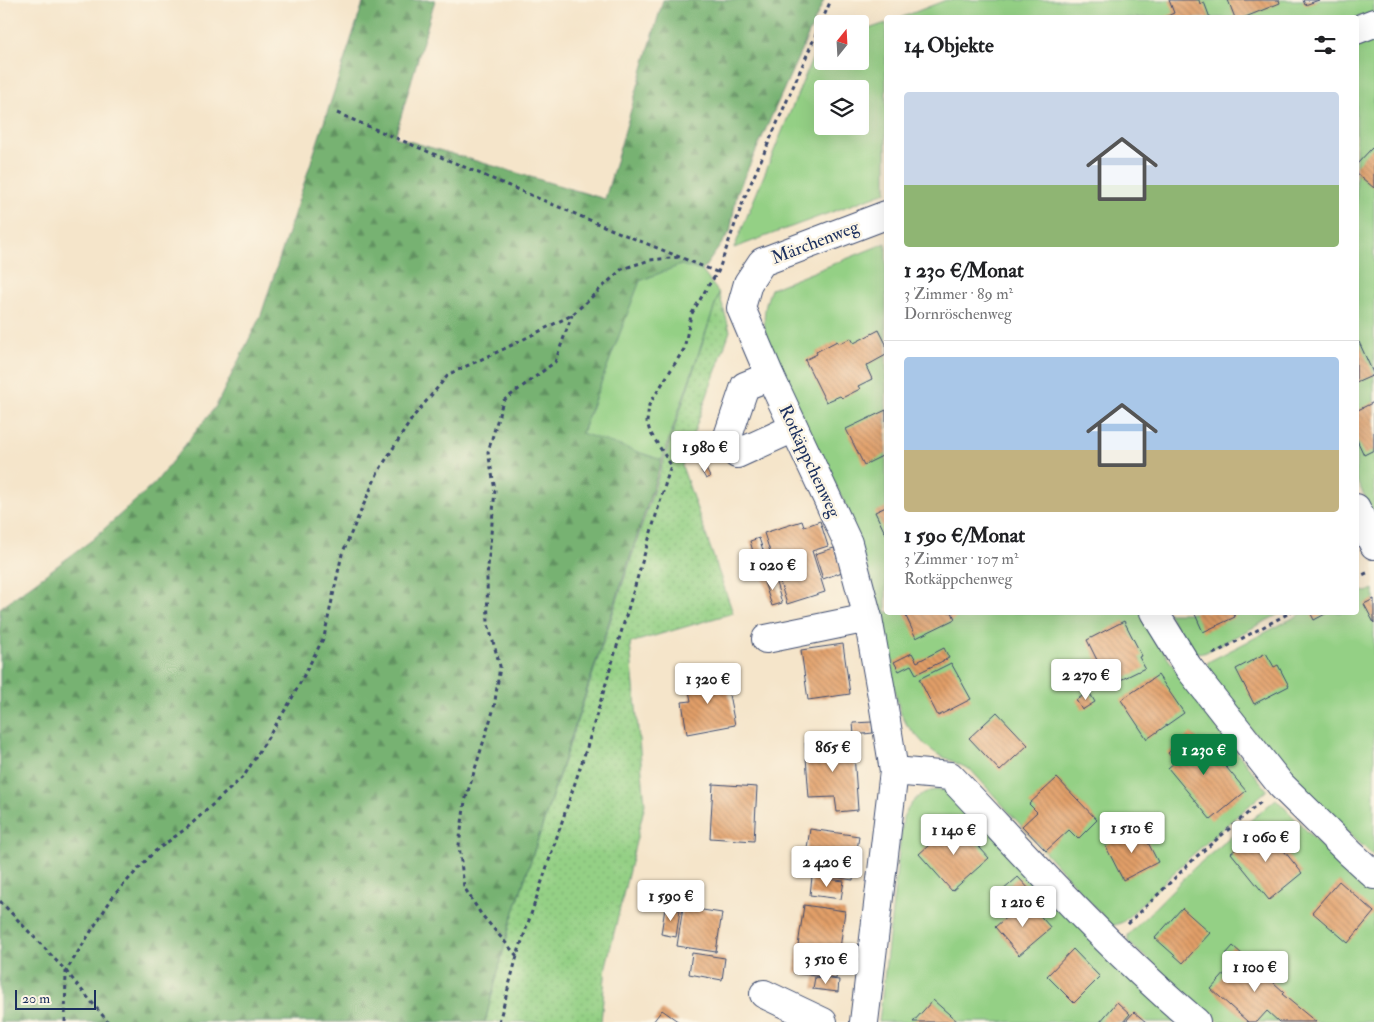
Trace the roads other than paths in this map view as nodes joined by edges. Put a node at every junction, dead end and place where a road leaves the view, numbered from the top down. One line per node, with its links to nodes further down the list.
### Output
1 (1374, 24): 2 (street)
2 (1359, 29)
3 (884, 216): 4 (street, Märchenweg)
4 (745, 295): 5 (street, Rotkäppchenweg)
5 (770, 376): 6 (street, Rotkäppchenweg); 6 (street)
6 (794, 428): 10 (street, Rotkäppchenweg)
7 (1359, 514): 8 (street)
8 (1374, 545)
9 (1156, 615): 13 (street)
10 (868, 618): 11 (street); 12 (street, Rotkäppchenweg)
11 (766, 638)
12 (894, 771): 16 (street, Rotkäppchenweg); 17 (street)
13 (1374, 875)
14 (764, 994): 15 (street)
15 (823, 1022)
16 (864, 1022)
17 (1196, 1022)

